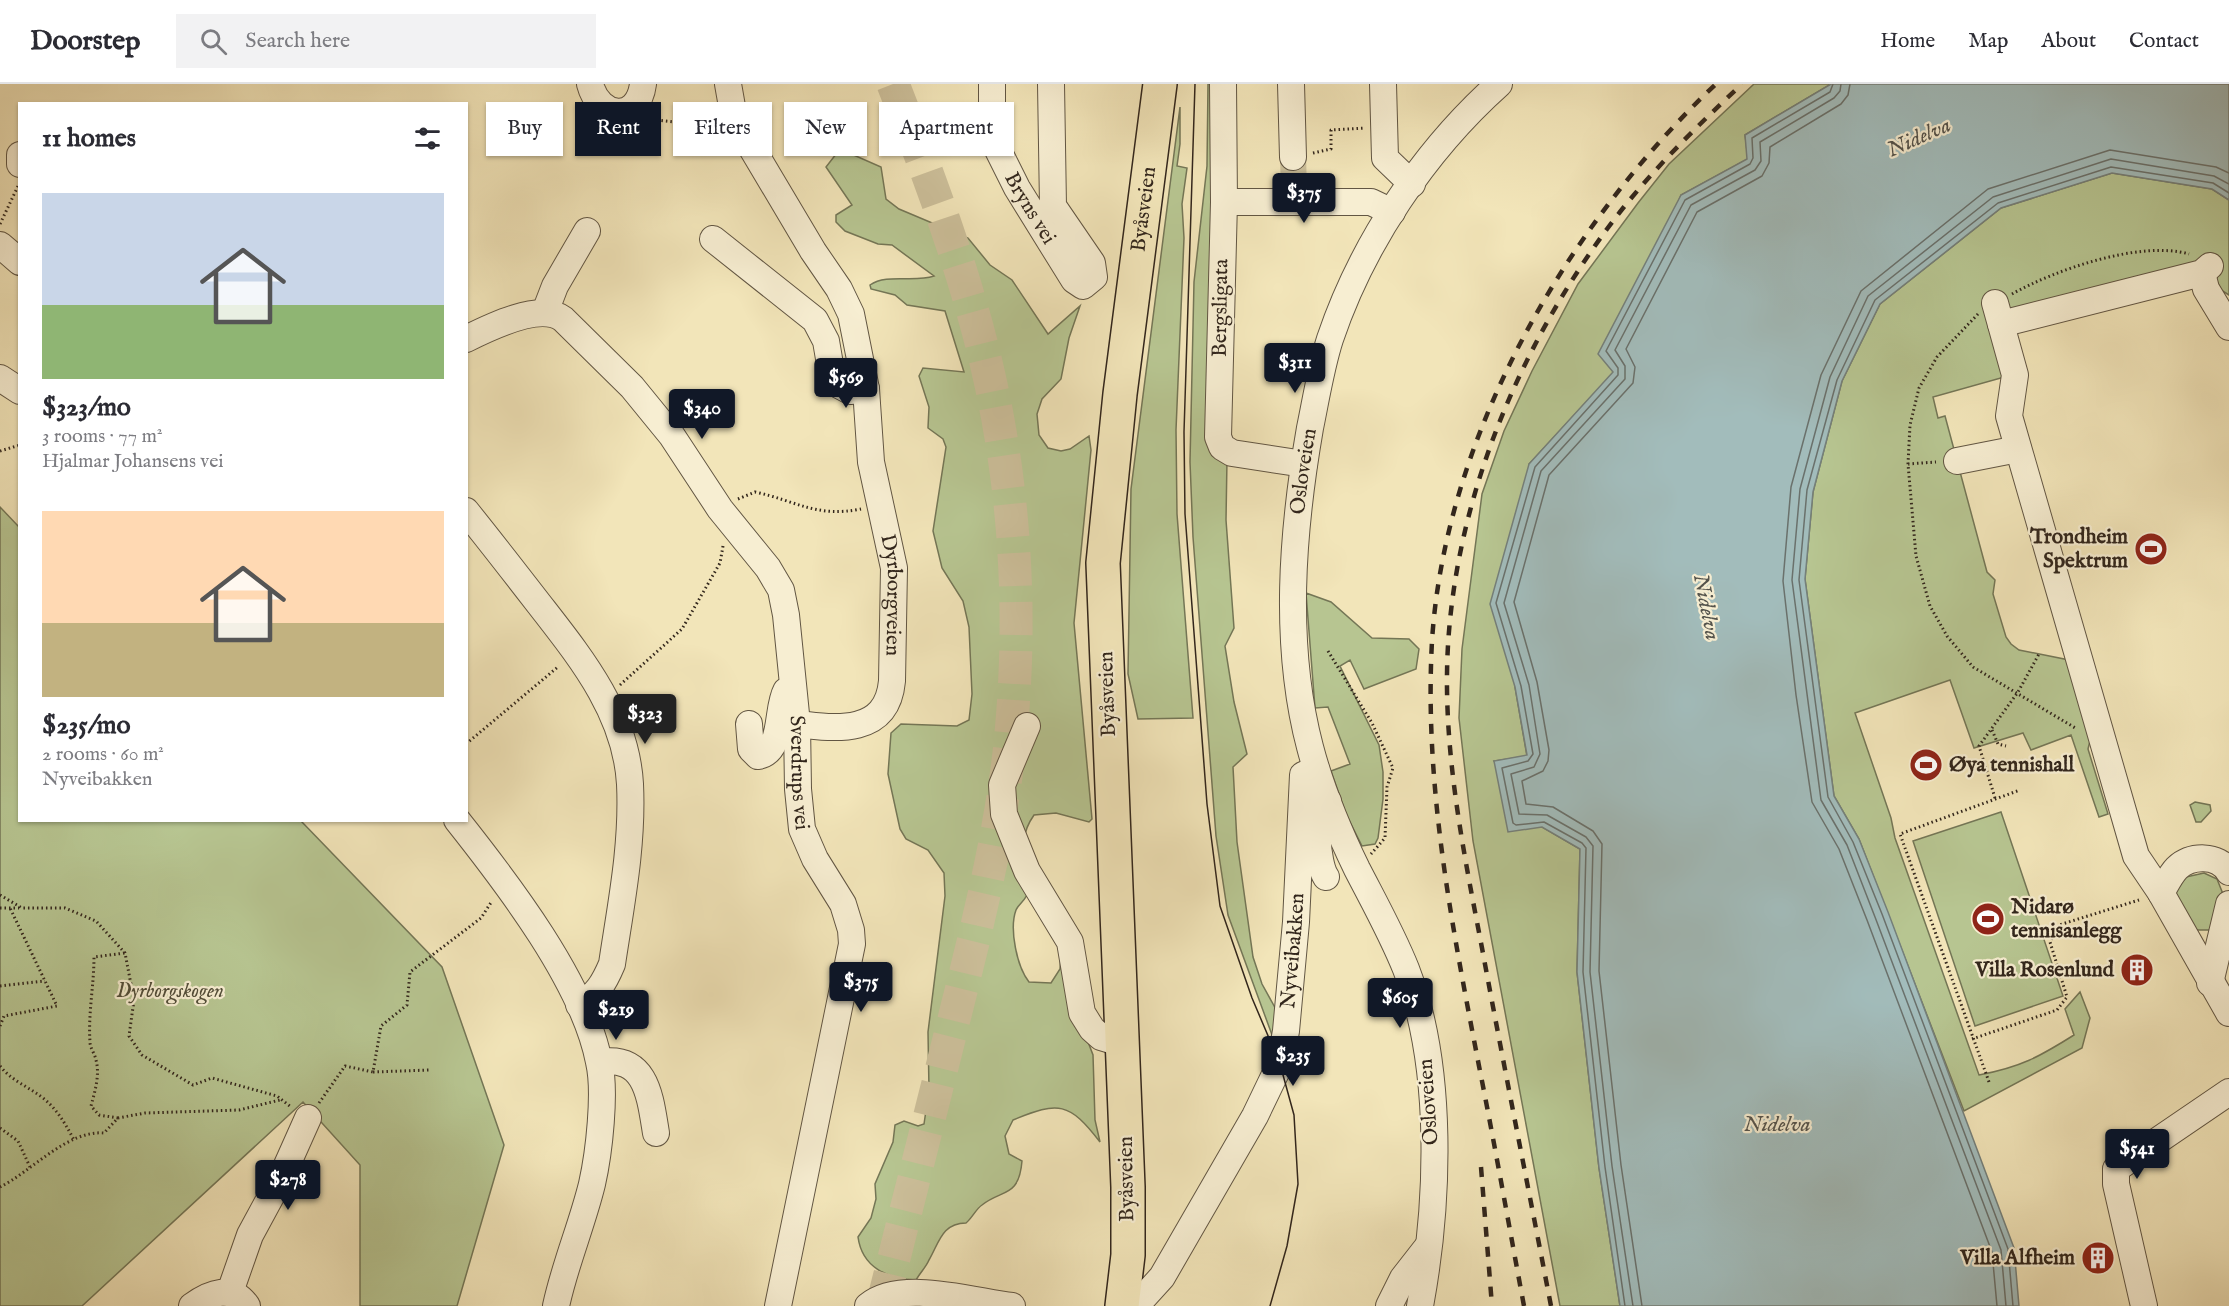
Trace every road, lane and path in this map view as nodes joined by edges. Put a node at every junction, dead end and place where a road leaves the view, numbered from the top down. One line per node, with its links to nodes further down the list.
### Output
1 (590, 84): 11 (street)
2 (643, 84): 12 (street)
3 (728, 84): 13 (street, Dyrborgveien)
4 (992, 84): 5 (street, Bryns vei)
5 (1051, 84)
6 (1160, 84): 80 (main road, Byåsveien)
7 (1223, 84): 19 (street, Bergsligata)
8 (1291, 84): 15 (street)
9 (1383, 84): 14 (street)
10 (1498, 84): 17 (street, Osloveien)
11 (598, 102)
12 (635, 102)
13 (731, 102)
14 (1385, 128): 15 (path); 17 (street)
15 (1300, 155)
16 (757, 156): 32 (street, Dyrborgveien)
17 (1412, 184): 20 (street, Osloveien)
18 (18, 187): 21 (path)
19 (1224, 202): 20 (street); 38 (street, Bergsligata)
20 (1392, 212): 38 (street, Osloveien)
21 (0, 224)
22 (587, 231): 27 (street)
23 (713, 239): 32 (street)
24 (0, 245): 25 (street)
25 (18, 260)
26 (2203, 265): 28 (street); 28 (path); 29 (street)
27 (545, 312): 30 (street); 41 (street, Sverdrups vei)
28 (1998, 314): 35 (street); 39 (path)
29 (2229, 327)
30 (468, 338)
31 (0, 378): 33 (street)
32 (866, 388): 40 (street, Dyrborgveien)
33 (18, 390)
34 (18, 446): 36 (path)
35 (2018, 449): 37 (street); 55 (street)
36 (0, 451)
37 (1957, 461): 39 (path)
38 (1304, 464): 56 (street, Osloveien)
39 (1908, 464): 47 (path)
40 (881, 505): 41 (path); 50 (street, Dyrborgveien)
41 (720, 509): 46 (street, Sverdrups vei); 48 (path)
42 (468, 514): 44 (street)
43 (1328, 651): 61 (path)
44 (576, 652): 48 (street); 53 (path)
45 (2039, 654): 47 (path)
46 (792, 680): 49 (street); 50 (street, Sverdrups vei)
47 (2018, 692): 52 (path); 55 (path)
48 (605, 698): 75 (street)
49 (749, 724)
50 (797, 724): 101 (street, Sverdrups vei)
51 (1027, 726): 80 (street)
52 (1992, 730): 54 (path); 58 (path)
53 (468, 742)
54 (2006, 747)
55 (2106, 753): 65 (street)
56 (1316, 769): 59 (street, Osloveien); 97 (street, Nyveibakken)
57 (2020, 790): 58 (path)
58 (1995, 798): 79 (path)
59 (1328, 801): 61 (street, Osloveien); 63 (street)
60 (459, 822): 64 (street)
61 (1356, 867): 95 (street, Osloveien)
62 (2228, 867): 65 (street)
63 (1326, 877)
64 (504, 880): 75 (street); 84 (path)
65 (2161, 893): 73 (street); 79 (path)
66 (0, 894): 70 (path)
67 (2229, 904): 73 (street)
68 (0, 908): 69 (path)
69 (10, 908): 70 (path); 72 (path)
70 (22, 909): 71 (path)
71 (125, 952): 87 (path); 88 (path)
72 (45, 981): 74 (path); 77 (path)
73 (2210, 983): 76 (street)
74 (0, 986)
75 (579, 1005): 81 (street)
76 (2229, 1012)
77 (2, 1015): 78 (path)
78 (0, 1026)
79 (1972, 1039): 85 (path)
80 (1122, 1040): 97 (main road, Byåsveien)
81 (600, 1062): 91 (street); 100 (street)
82 (0, 1066): 92 (path)
83 (430, 1070): 84 (path)
84 (373, 1072): 89 (path)
85 (1989, 1082)
86 (2229, 1092): 106 (street)
87 (281, 1100): 88 (path); 89 (path)
88 (118, 1118): 92 (path)
89 (308, 1118): 96 (street)
90 (0, 1128): 93 (path)
91 (656, 1133)
92 (74, 1140): 93 (path)
93 (30, 1167): 94 (path)
94 (0, 1187)
95 (1430, 1243): 104 (street); 105 (street, Osloveien)
96 (238, 1299): 99 (street)
97 (1136, 1301)
98 (984, 1305): 102 (street); 103 (street)
99 (192, 1306)
100 (556, 1306)
101 (778, 1306)
102 (867, 1306)
103 (1011, 1306)
104 (1389, 1306)
105 (1420, 1306)
106 (2144, 1306)

